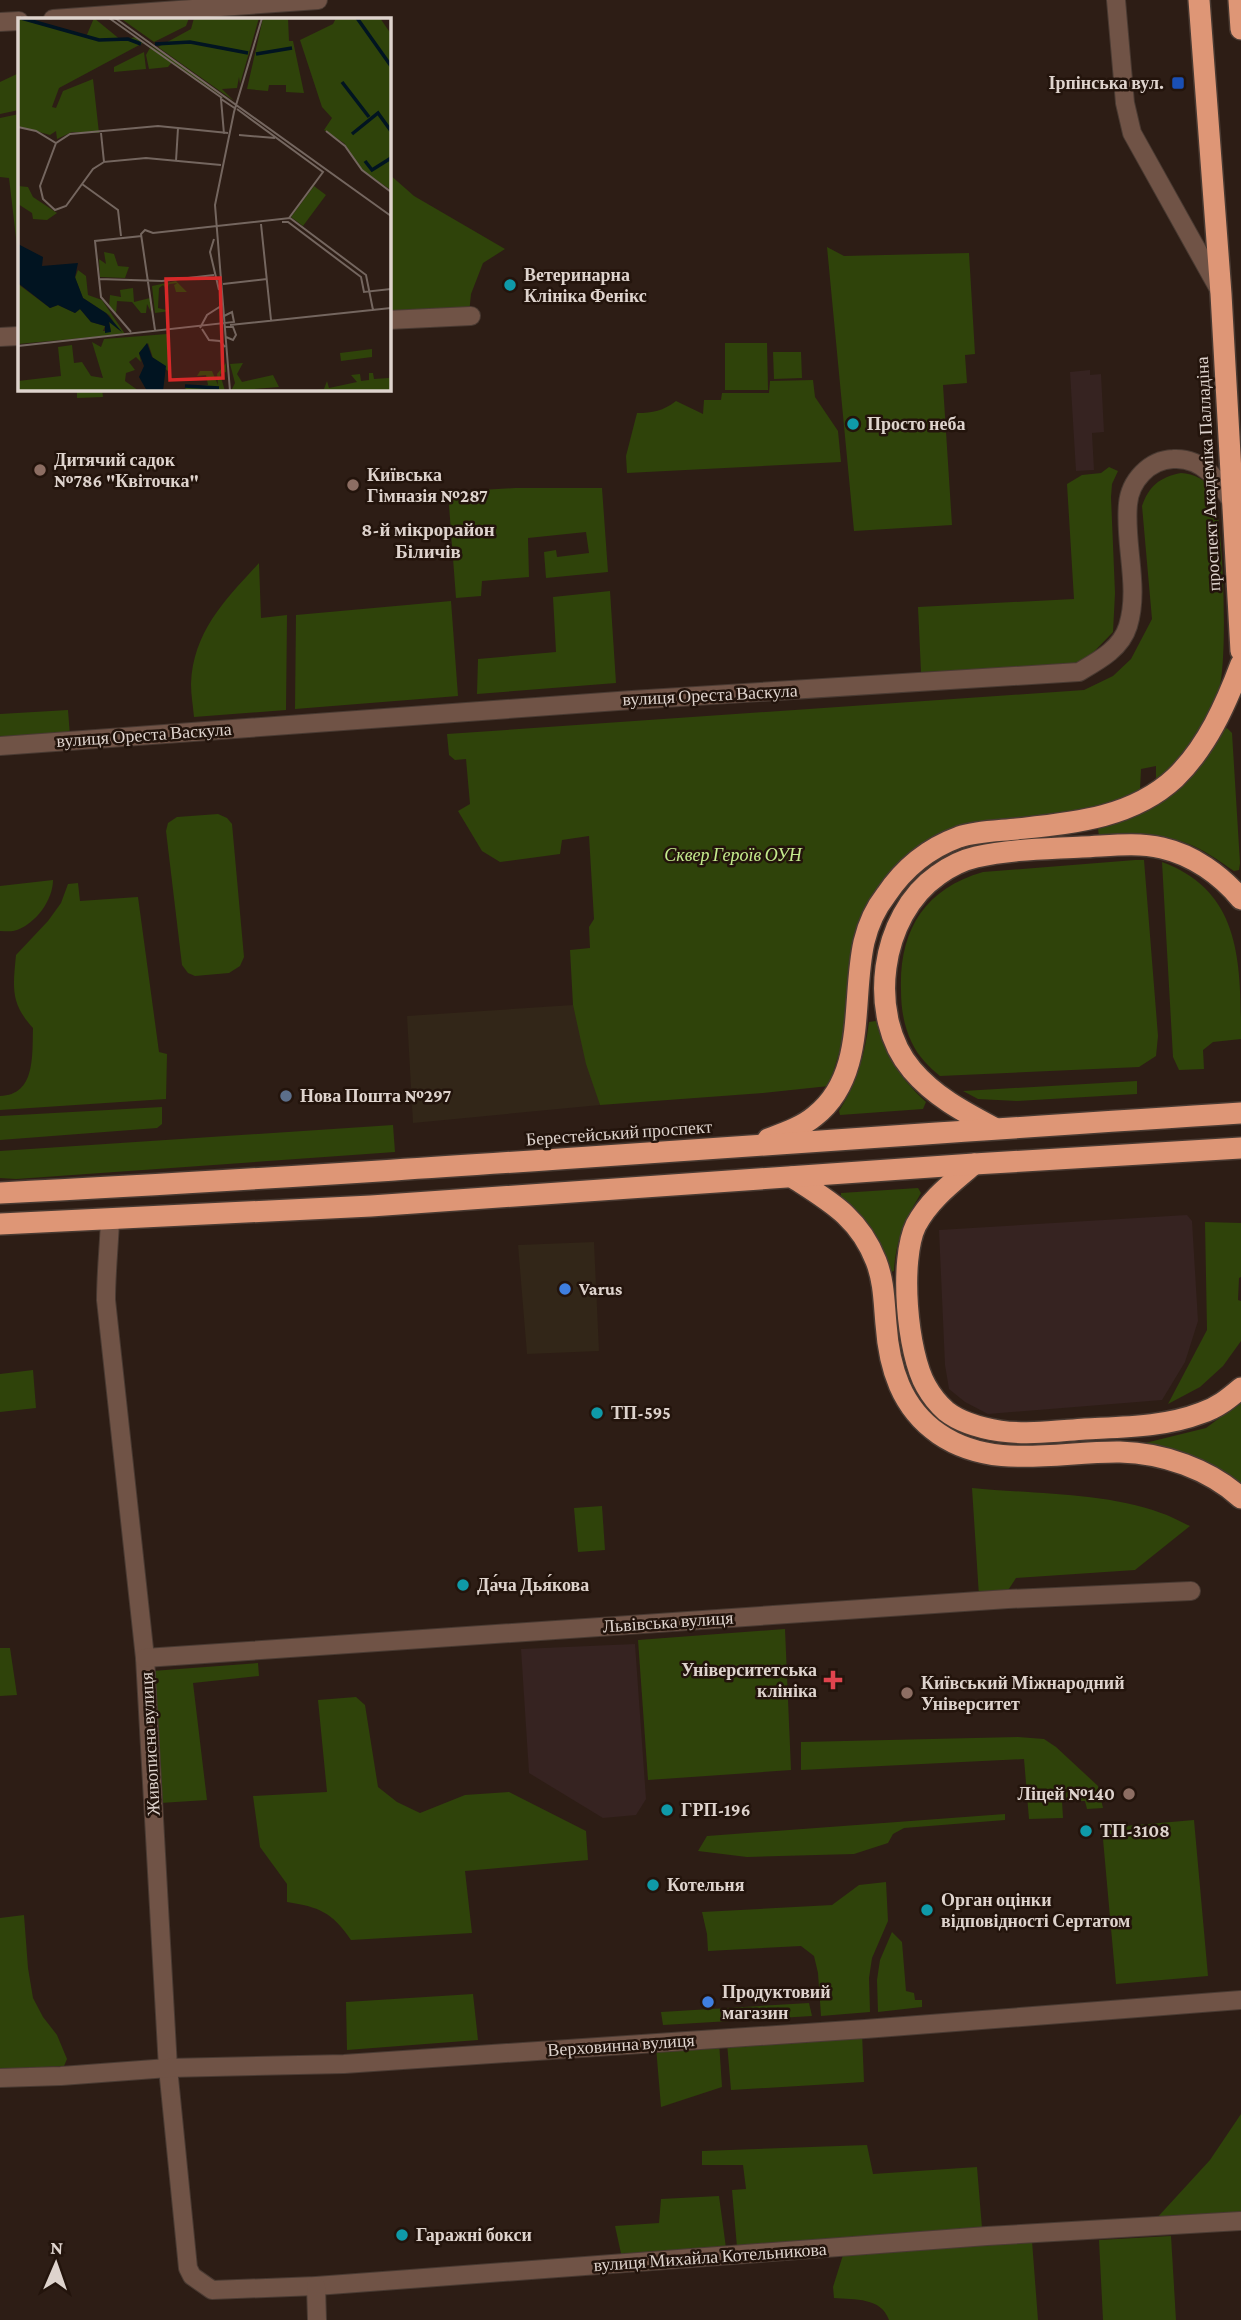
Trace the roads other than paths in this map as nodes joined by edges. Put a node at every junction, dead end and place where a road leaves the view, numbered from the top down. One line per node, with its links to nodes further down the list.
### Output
1 (318, 0): 5 (street)
2 (1116, 0): 9 (street, проспект Академіка Палладіна)
3 (1199, 0): 9 (highway, проспект Академіка Палладіна)
4 (1238, 0): 8 (highway)
5 (67, 18)
6 (18, 21): 7 (street)
7 (0, 22)
8 (1241, 29)
9 (1221, 294): 14 (highway, проспект Академіка Палладіна)
10 (471, 316): 11 (street)
11 (390, 320)
12 (0, 337): 13 (street)
13 (18, 337)
14 (1233, 504): 15 (highway, проспект Академіка Палладіна); 17 (street, вулиця Ореста Васкула)
15 (1241, 651)
16 (1241, 664): 21 (highway)
17 (0, 746)
18 (1241, 899): 20 (highway)
19 (1241, 1113): 20 (highway, Берестейський проспект)
20 (994, 1128): 21 (highway, Берестейський проспект)
21 (750, 1147): 25 (highway, Берестейський проспект)
22 (1241, 1148): 23 (highway)
23 (974, 1164): 24 (highway); 28 (highway)
24 (792, 1177): 26 (highway); 29 (highway)
25 (0, 1193)
26 (110, 1220): 27 (highway); 31 (street, Живописна вулиця)
27 (0, 1224)
28 (1241, 1388)
29 (1241, 1498)
30 (1191, 1591): 31 (street, Львівська вулиця)
31 (145, 1658): 33 (street, Живописна вулиця)
32 (1241, 2000): 33 (street, Верховинна вулиця)
33 (168, 2068): 34 (street, Верховинна вулиця); 36 (street, Живописна вулиця)
34 (0, 2078)
35 (1241, 2221): 37 (street, вулиця Михайла Котельникова)
36 (188, 2268): 37 (street, вулиця Михайла Котельникова)
37 (316, 2286): 38 (street)
38 (317, 2320)

